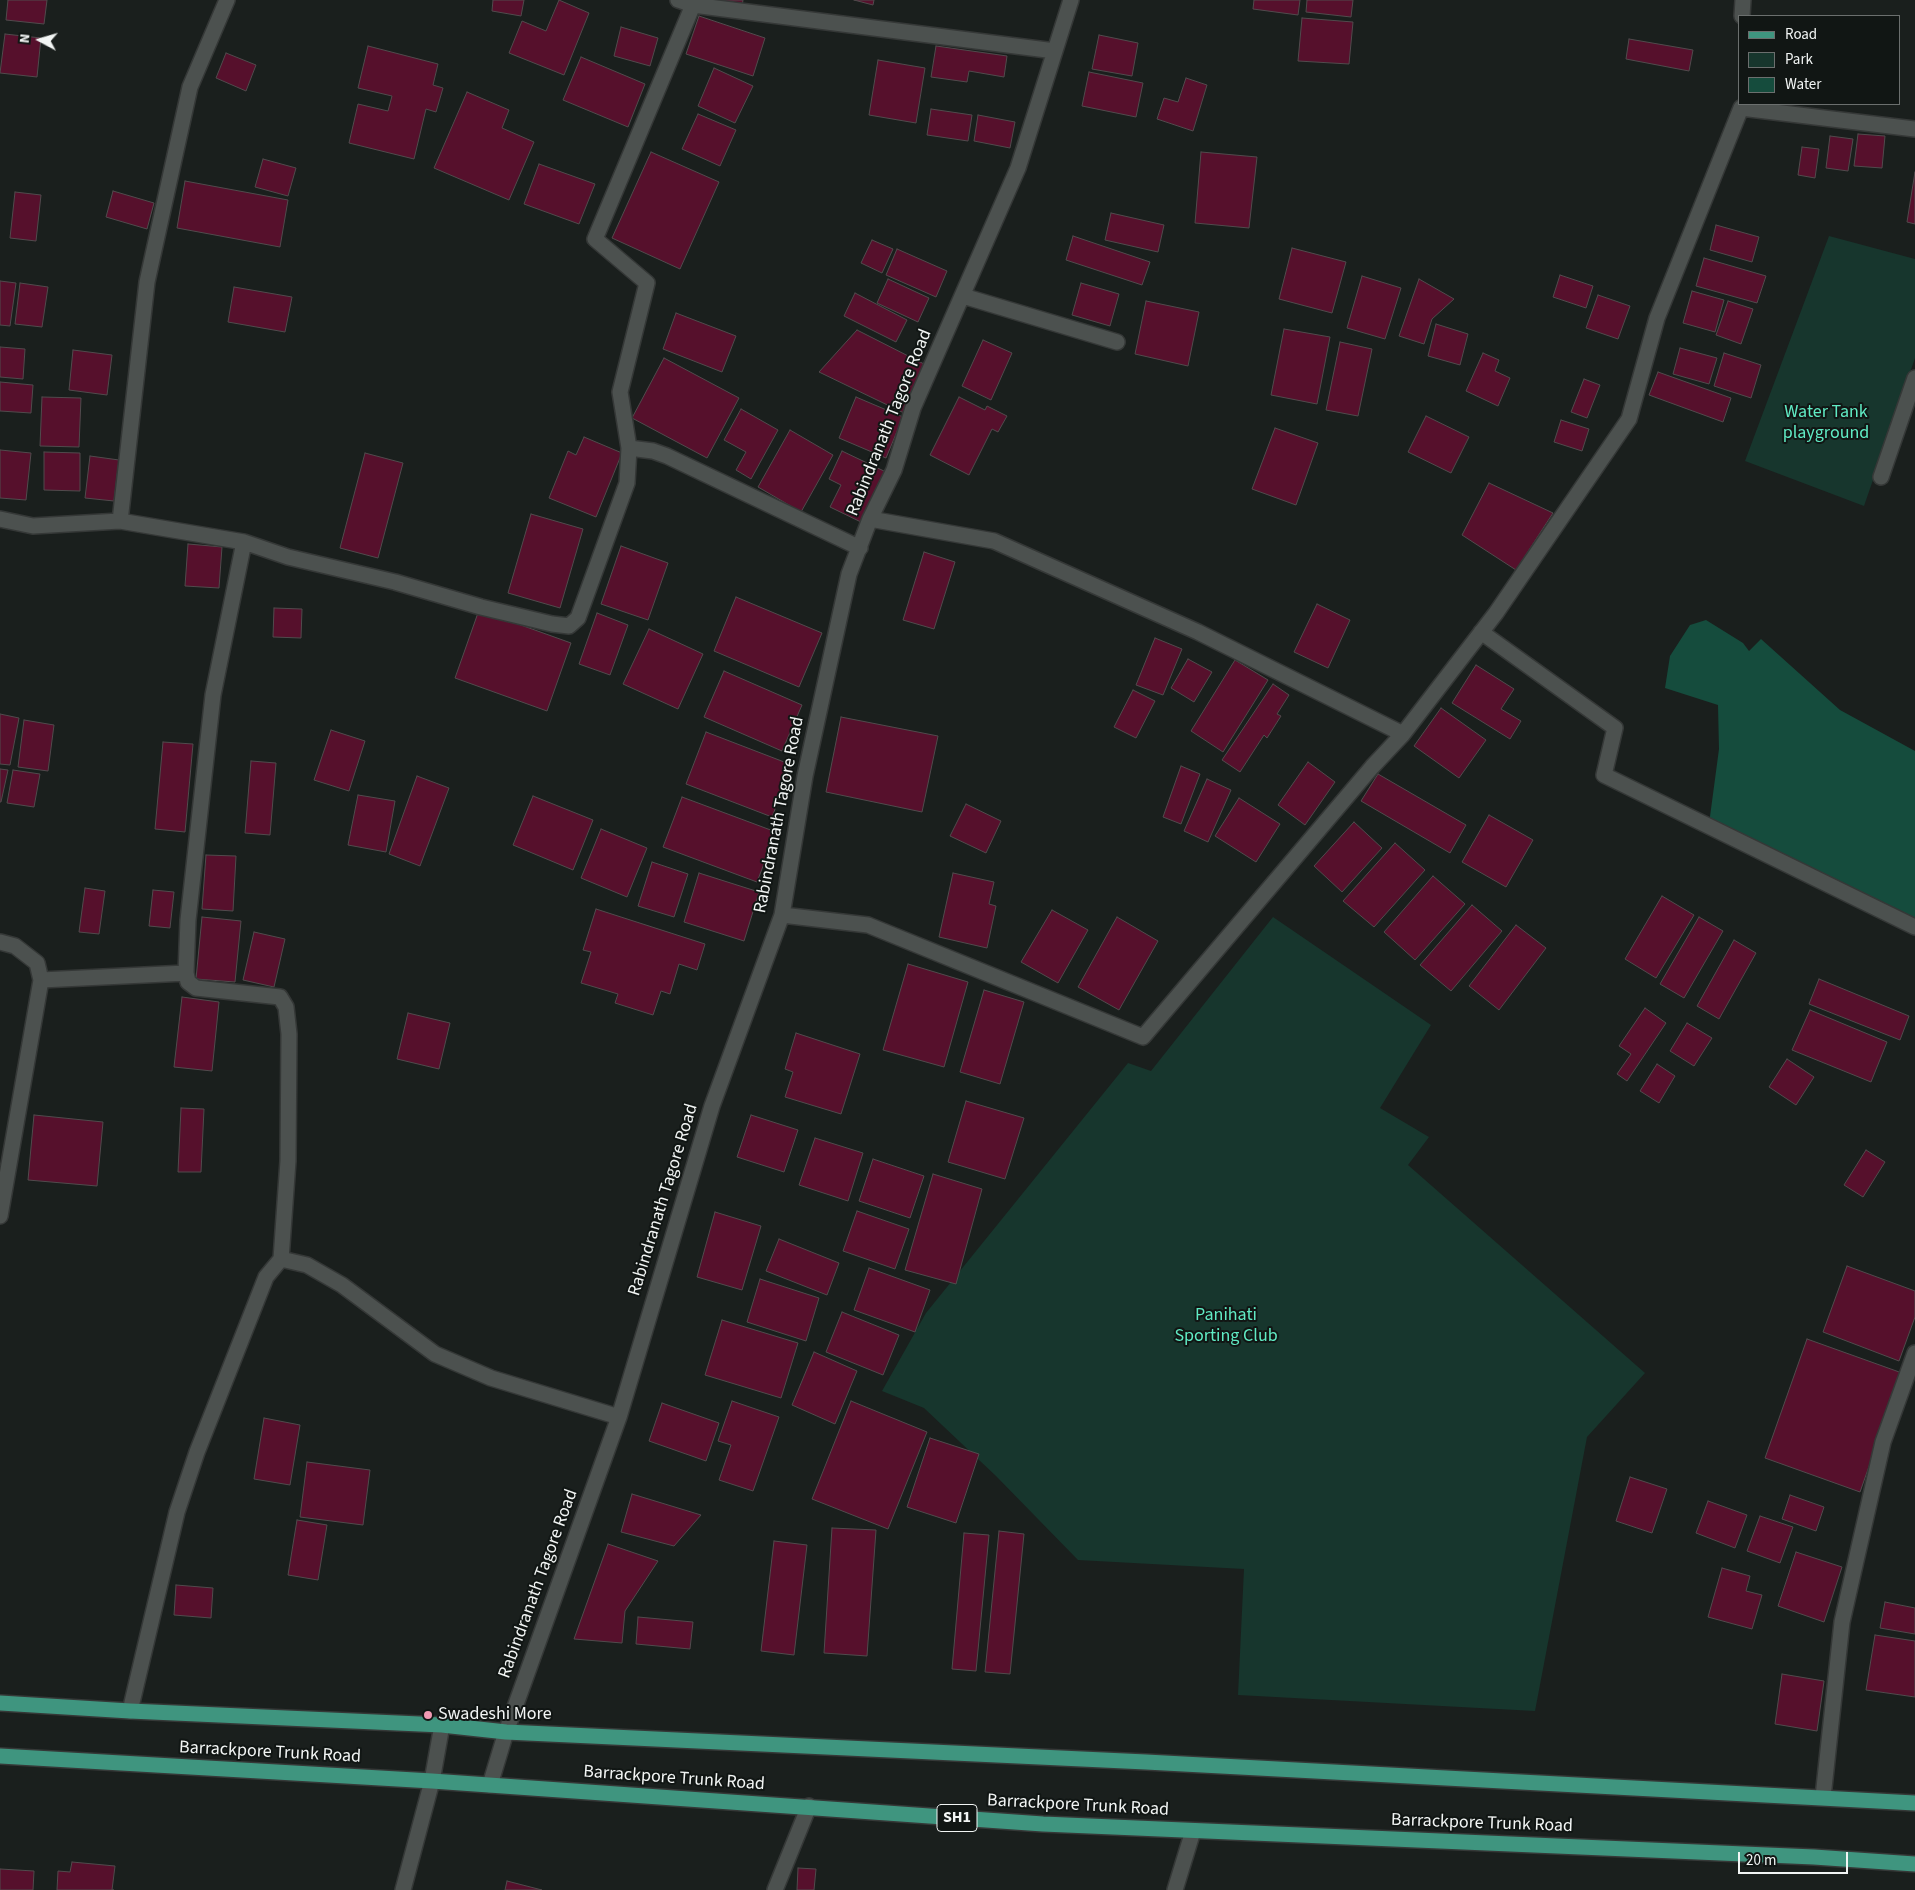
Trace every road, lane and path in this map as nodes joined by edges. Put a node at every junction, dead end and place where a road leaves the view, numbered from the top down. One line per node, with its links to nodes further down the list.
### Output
1 (227, 0): 17 (street)
2 (678, 0): 5 (street)
3 (1071, 0): 7 (street, Rabindranath Tagore Road)
4 (1743, 0): 6 (street)
5 (694, 5): 7 (street); 13 (street)
6 (1742, 15)
7 (1055, 51): 10 (street, Rabindranath Tagore Road)
8 (1741, 106): 9 (street); 20 (street)
9 (1915, 129)
10 (962, 296): 11 (street); 15 (street, Rabindranath Tagore Road)
11 (1117, 342)
12 (1915, 378): 14 (street)
13 (629, 448): 18 (street); 19 (street)
14 (1881, 477)
15 (870, 519): 19 (street, Rabindranath Tagore Road); 21 (street)
16 (0, 520): 17 (street)
17 (120, 521): 18 (street)
18 (244, 542): 25 (street)
19 (860, 548): 22 (street, Rabindranath Tagore Road)
20 (1481, 632): 21 (street); 23 (street)
21 (1403, 734): 22 (street)
22 (782, 915): 30 (street, Rabindranath Tagore Road)
23 (1915, 927)
24 (0, 942): 26 (street)
25 (186, 973): 26 (street); 28 (street)
26 (41, 980): 27 (street)
27 (0, 1216)
28 (281, 1259): 30 (street); 32 (street)
29 (1915, 1353): 38 (street)
30 (619, 1417): 34 (street, Rabindranath Tagore Road)
31 (0, 1703): 32 (main road, Barrackpore Trunk Road)
32 (130, 1711): 33 (main road, Barrackpore Trunk Road)
33 (442, 1725): 34 (main road, Barrackpore Trunk Road); 36 (street)
34 (506, 1732): 37 (street, Rabindranath Tagore Road); 38 (main road, Barrackpore Trunk Road)
35 (0, 1756): 36 (main road, Barrackpore Trunk Road / SH1)
36 (432, 1781): 37 (main road, Barrackpore Trunk Road / SH1); 43 (street)
37 (490, 1785): 40 (main road, Barrackpore Trunk Road / SH1)
38 (1823, 1797): 39 (main road, Barrackpore Trunk Road)
39 (1915, 1803)
40 (809, 1806): 41 (main road, Barrackpore Trunk Road / SH1); 44 (street)
41 (1193, 1831): 42 (main road, Barrackpore Trunk Road / SH1); 45 (street)
42 (1915, 1864)
43 (403, 1890)
44 (775, 1890)
45 (1175, 1890)

